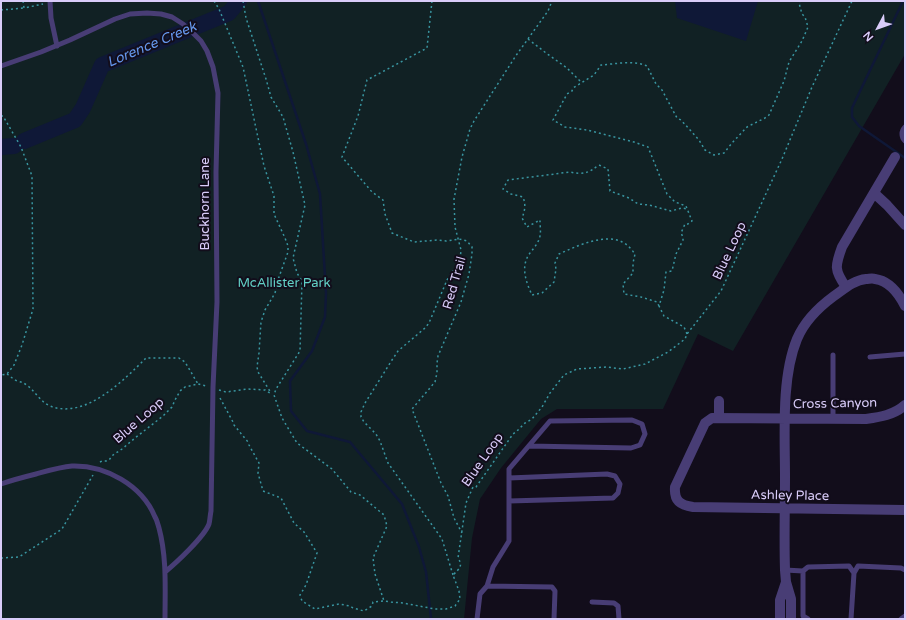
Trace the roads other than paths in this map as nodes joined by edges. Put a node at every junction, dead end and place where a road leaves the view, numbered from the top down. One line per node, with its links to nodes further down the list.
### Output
1 (48, 2): 2 (lane)
2 (57, 46): 3 (lane, Buckhorn Lane); 28 (lane, Buckhorn Lane)
3 (1, 66)
4 (905, 127): 5 (lane)
5 (905, 142)
6 (895, 157): 7 (street)
7 (874, 193): 8 (street); 9 (street)
8 (905, 225)
9 (846, 287): 10 (street, Cross Canyon); 17 (street, Cross Canyon)
10 (905, 306)
11 (905, 354): 13 (lane)
12 (833, 355): 18 (lane)
13 (870, 358)
14 (718, 401): 16 (street)
15 (904, 407): 18 (street, Cross Canyon)
16 (719, 418): 17 (street); 23 (street, Ashley Place)
17 (785, 418): 18 (street, Cross Canyon); 23 (street, Cross Canyon)
18 (833, 419)
19 (529, 446): 19 (lane); 20 (lane)
20 (509, 478): 22 (lane); 22 (lane)
21 (1, 484): 28 (lane)
22 (509, 501): 31 (lane)
23 (785, 509): 24 (street, Ashley Place); 25 (street, Cross Canyon)
24 (905, 510)
25 (784, 570): 27 (lane); 30 (street, Cross Canyon)
26 (905, 570): 29 (lane)
27 (803, 571): 29 (lane); 40 (lane)
28 (165, 572): 34 (lane)
29 (854, 573): 41 (lane)
30 (786, 582): 38 (street, Cross Canyon); 39 (street, Cross Canyon)
31 (487, 586): 35 (lane); 36 (lane)
32 (592, 602): 37 (lane)
33 (905, 616): 42 (lane)
34 (165, 619)
35 (477, 619)
36 (554, 619)
37 (619, 619)
38 (780, 619)
39 (792, 619)
40 (808, 619)
41 (851, 619)
42 (901, 619)

